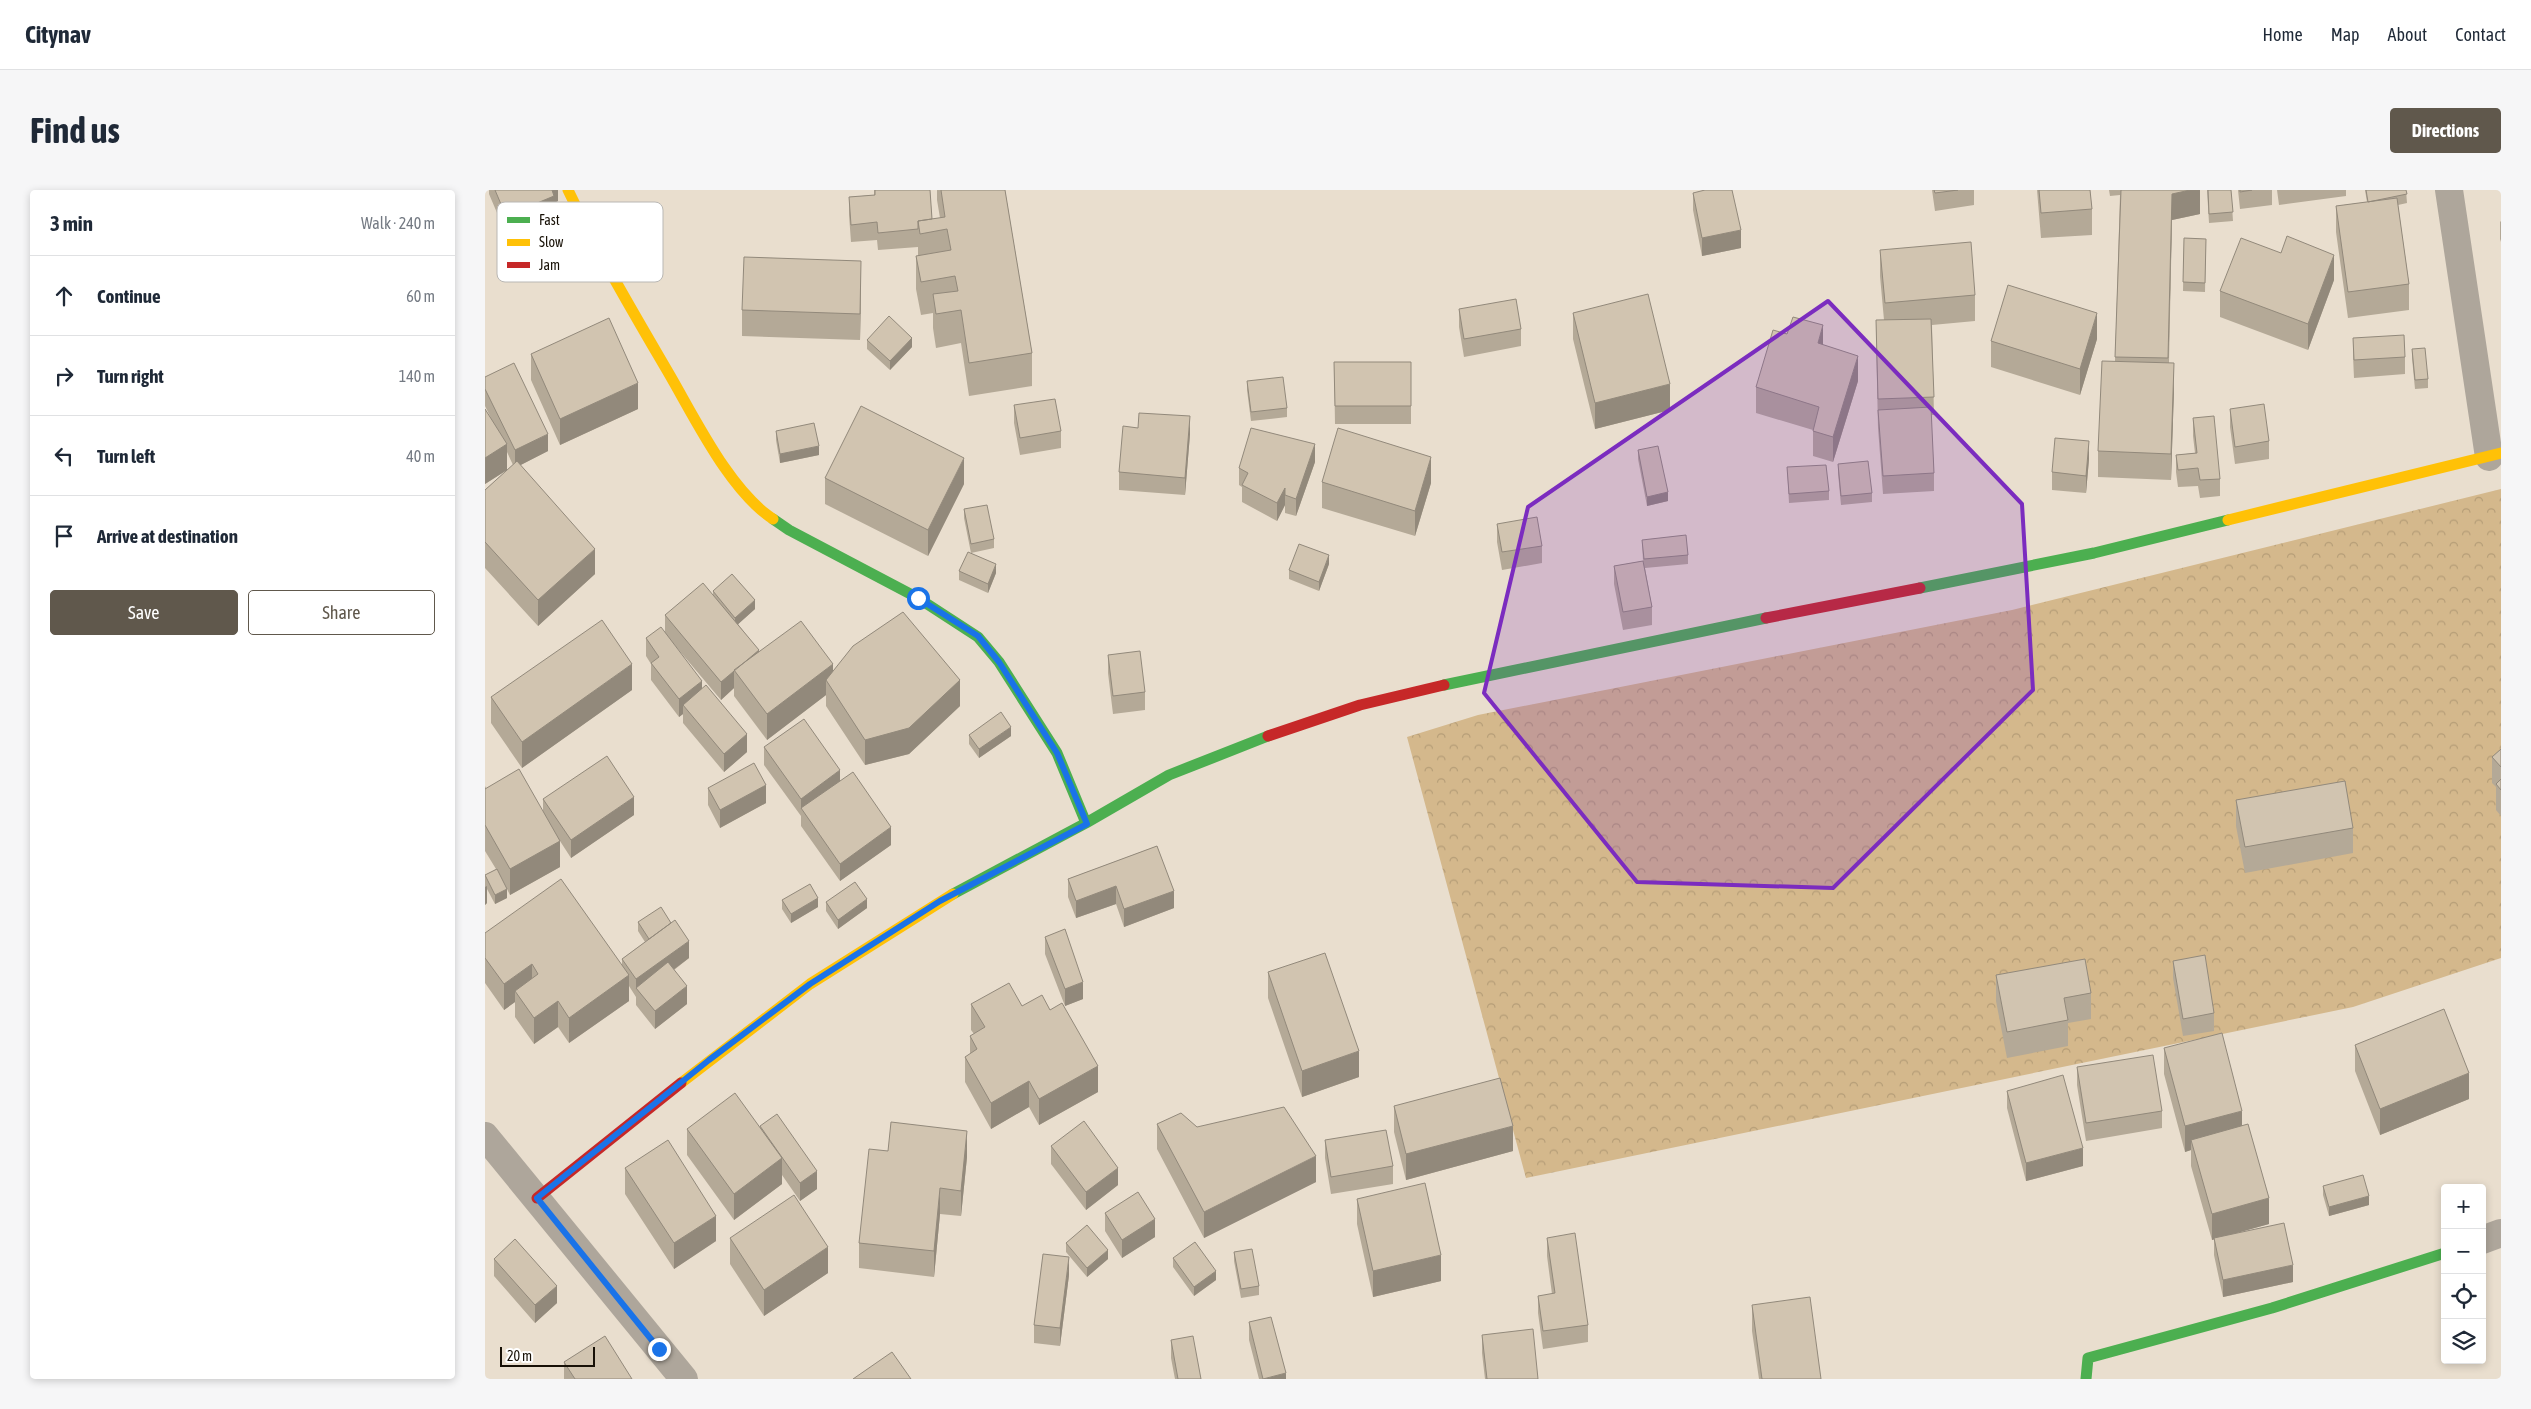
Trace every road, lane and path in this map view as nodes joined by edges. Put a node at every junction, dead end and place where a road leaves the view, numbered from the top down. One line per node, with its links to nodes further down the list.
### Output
1 (568, 190): 3 (street)
2 (2449, 190): 5 (street)
3 (574, 202)
4 (616, 282): 6 (street)
5 (2495, 455): 6 (street)
6 (1087, 824): 8 (street)
7 (485, 1136): 8 (street)
8 (537, 1198): 12 (street)
9 (2501, 1233): 10 (street)
10 (2486, 1239)
11 (2441, 1254): 13 (street)
12 (684, 1379)
13 (2086, 1379)

